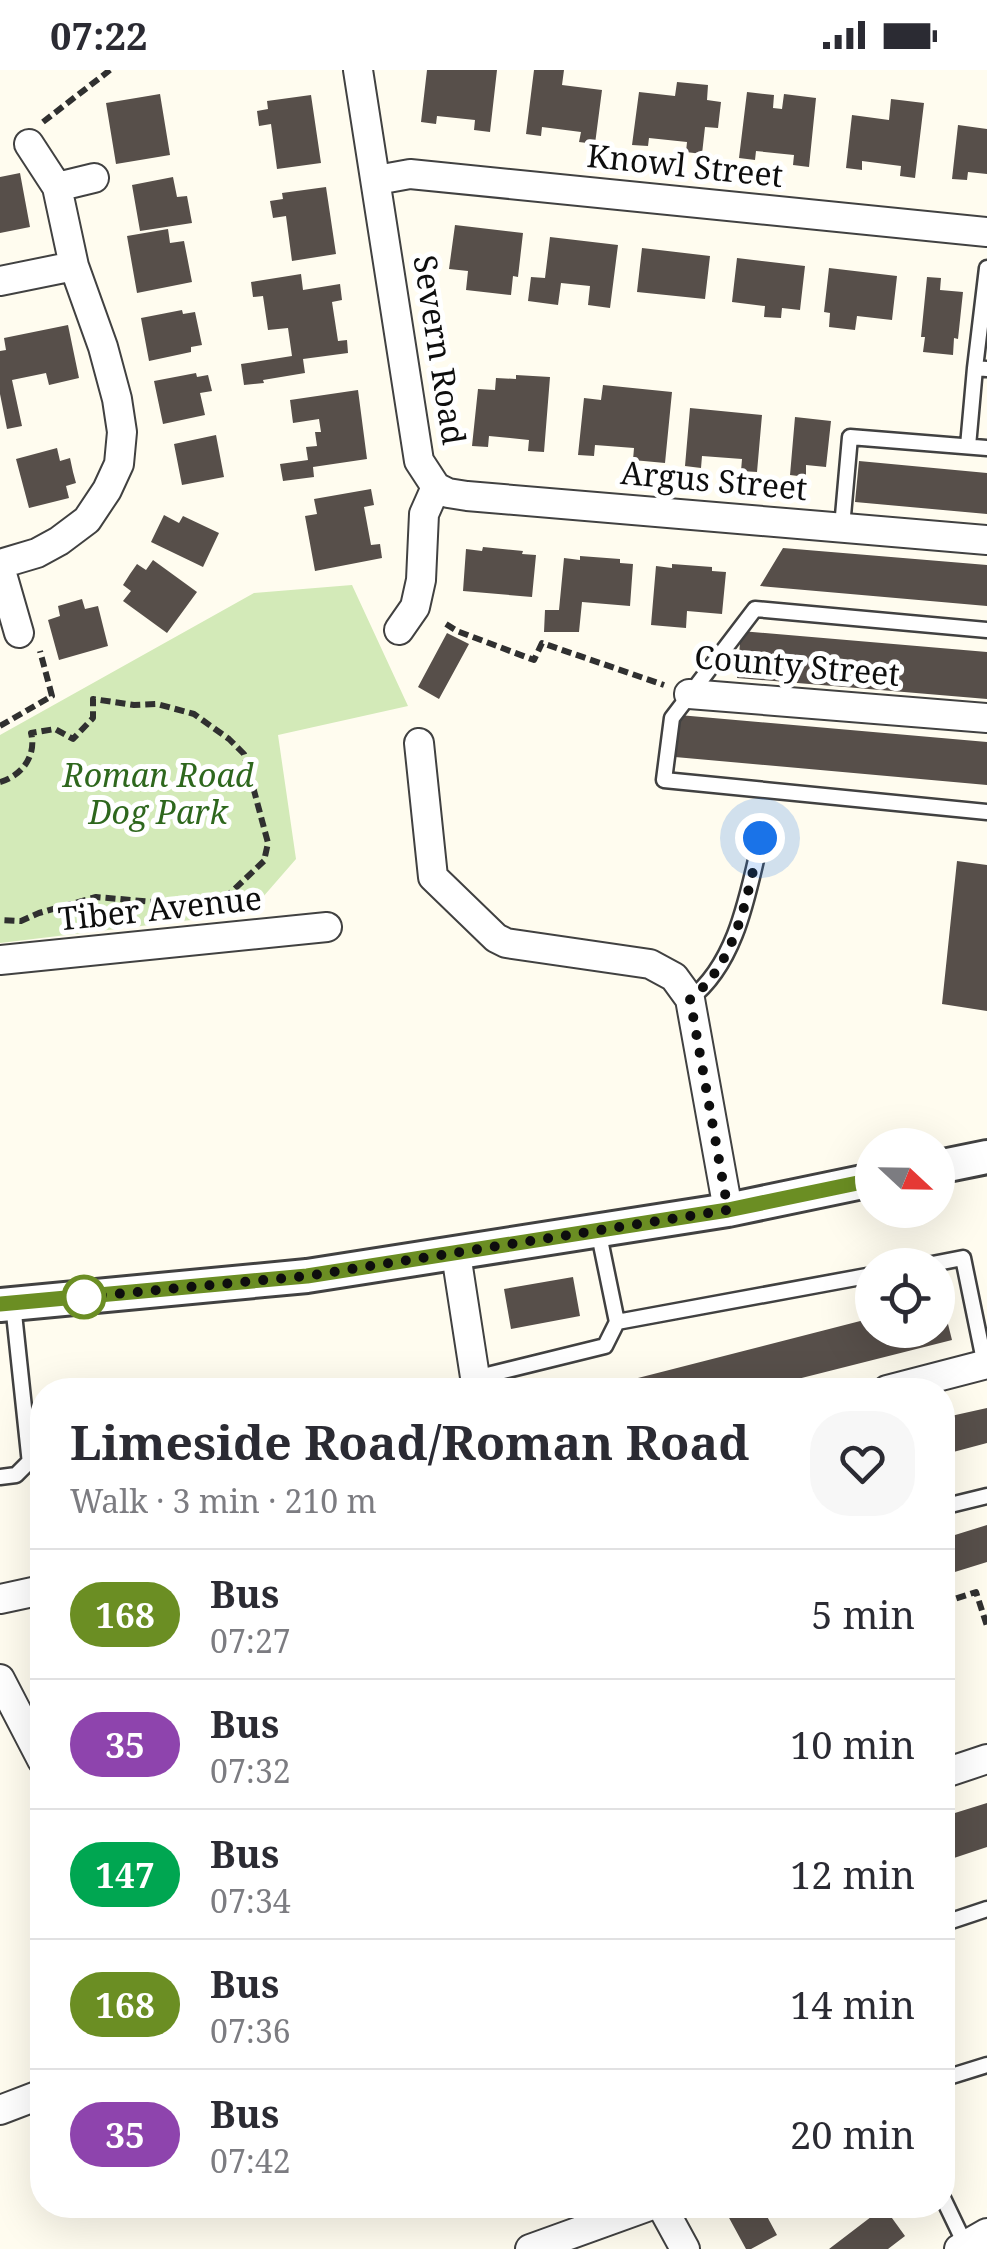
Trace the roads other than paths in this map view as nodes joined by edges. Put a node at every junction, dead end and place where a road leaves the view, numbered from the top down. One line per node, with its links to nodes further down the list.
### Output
1 (358, 70): 4 (street, Severn Road)
2 (29, 144): 5 (street)
3 (94, 178): 5 (street)
4 (377, 180): 6 (street, Knowl Street); 13 (street, Severn Road)
5 (57, 187): 7 (street)
6 (987, 232)
7 (74, 266): 9 (street); 16 (street)
8 (987, 268): 10 (lane)
9 (0, 281)
10 (981, 369): 11 (lane)
11 (968, 446): 12 (lane); 14 (lane)
12 (987, 448)
13 (436, 487): 14 (street, Argus Street); 17 (street, Severn Road)
14 (842, 527): 15 (street, Argus Street)
15 (987, 540)
16 (0, 566): 19 (street)
17 (399, 630)
18 (987, 630): 20 (lane)
19 (28, 636)
20 (689, 694): 21 (street, County Street); 23 (lane)
21 (987, 718)
22 (419, 743): 27 (street)
23 (987, 812)
24 (760, 838): 27 (lane)
25 (327, 927): 26 (street, Tiber Avenue)
26 (0, 960)
27 (690, 999): 31 (street)
28 (987, 1156): 29 (street)
29 (955, 1163)
30 (855, 1184): 31 (street)
31 (728, 1210): 32 (street)
32 (598, 1229): 33 (street); 37 (lane)
33 (456, 1254): 36 (street); 39 (street)
34 (955, 1260): 38 (lane)
35 (855, 1278): 37 (lane)
36 (7, 1304): 42 (lane)
37 (617, 1322): 40 (lane)
38 (986, 1364): 41 (street)
39 (475, 1378)
40 (497, 1378)
41 (933, 1378)
42 (30, 1464): 43 (lane)
43 (0, 1478)
44 (987, 1496): 45 (lane)
45 (955, 1504)
46 (30, 1593): 47 (street)
47 (0, 1599)
48 (0, 1679): 49 (street)
49 (30, 1737)
50 (987, 1759): 51 (street)
51 (955, 1770)
52 (987, 1909): 53 (lane)
53 (955, 1920)
54 (987, 2065): 55 (lane)
55 (955, 2076)
56 (30, 2099): 57 (street)
57 (0, 2110)
58 (955, 2217): 61 (lane)
59 (616, 2218): 62 (street)
60 (668, 2218): 63 (street)
61 (970, 2242)
62 (530, 2249)
63 (684, 2249)

